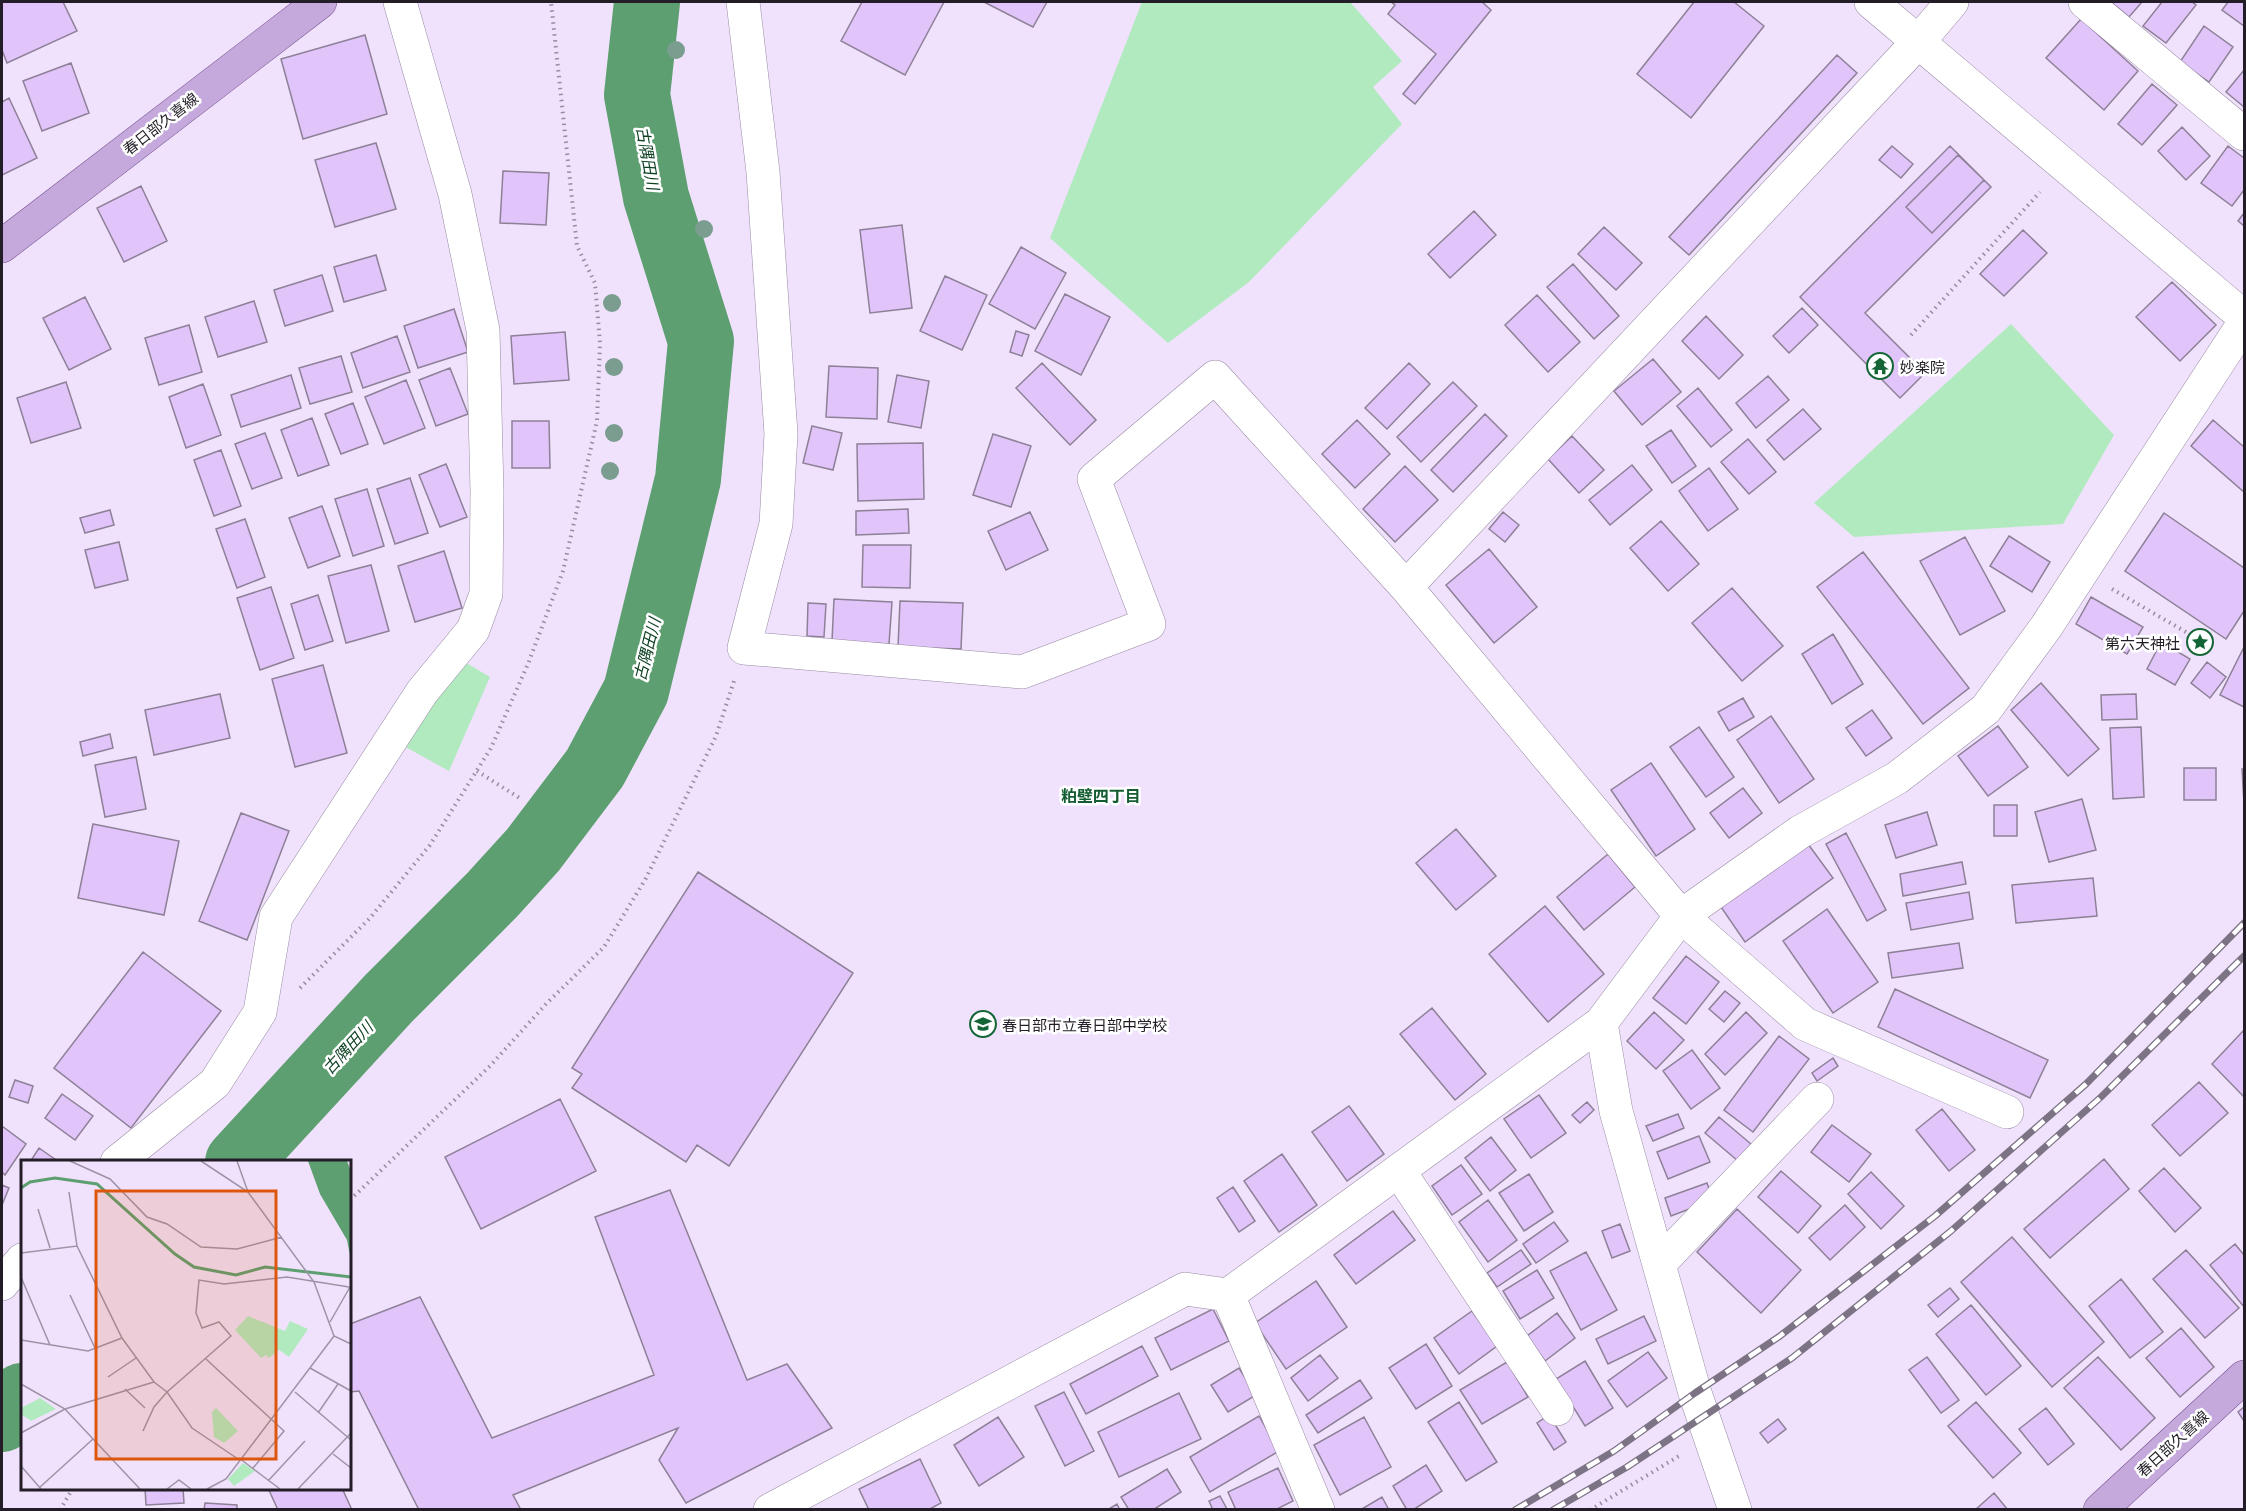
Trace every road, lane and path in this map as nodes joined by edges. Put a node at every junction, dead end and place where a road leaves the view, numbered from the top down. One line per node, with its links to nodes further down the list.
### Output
1 (320, 2): 10 (main road, 春日部久喜線)
2 (400, 2): 23 (street)
3 (744, 2): 16 (street)
4 (1871, 2): 7 (street)
5 (1952, 2): 7 (street)
6 (2085, 2): 8 (street)
7 (1919, 41): 9 (street); 14 (street)
8 (2244, 134)
9 (2064, 164): 11 (street); 12 (path)
10 (3, 243)
11 (2242, 311): 13 (street)
12 (1911, 335)
13 (2083, 572): 15 (path); 19 (street)
14 (1406, 587): 16 (street); 19 (street)
15 (2191, 635)
16 (744, 648): 25 (path)
17 (477, 771): 18 (path)
18 (521, 799)
19 (1681, 916): 20 (street); 22 (street)
20 (1601, 1023): 24 (street); 27 (street)
21 (1817, 1099): 27 (street)
22 (2007, 1112)
23 (118, 1160)
24 (1399, 1171): 29 (street); 31 (street)
25 (351, 1199)
26 (21, 1261): 28 (street)
27 (1659, 1264): 32 (street)
28 (2, 1284)
29 (1228, 1295): 35 (street); 36 (street)
30 (2244, 1377): 39 (main road, 春日部久喜線)
31 (1557, 1409)
32 (1711, 1436): 37 (path); 38 (street)
33 (72, 1490): 34 (path)
34 (60, 1509)
35 (770, 1509)
36 (1318, 1509)
37 (1590, 1509)
38 (1735, 1509)
39 (2100, 1509)

